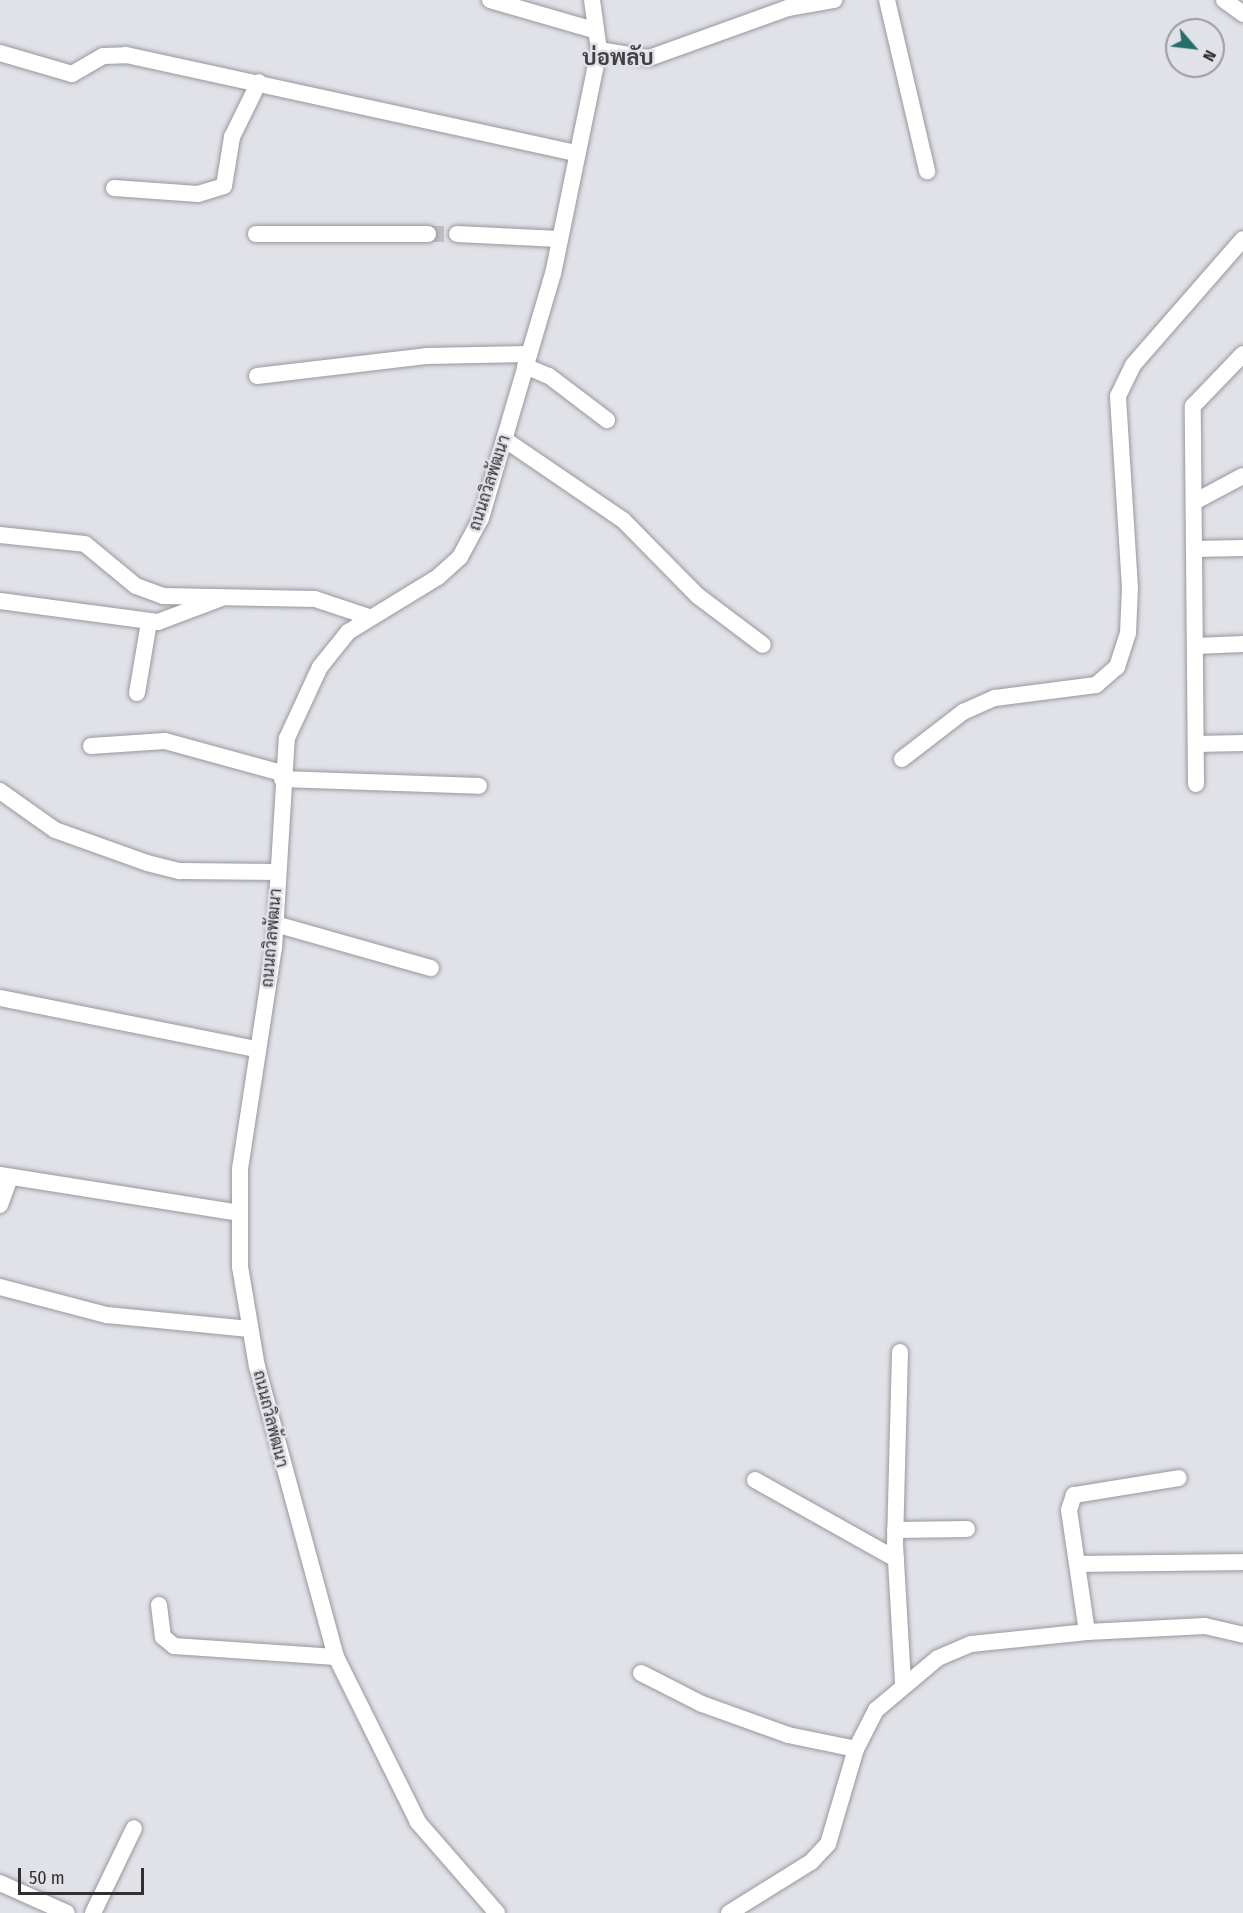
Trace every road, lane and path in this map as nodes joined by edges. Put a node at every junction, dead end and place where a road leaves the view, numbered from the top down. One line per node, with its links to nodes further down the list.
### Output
1 (490, 0): 7 (street)
2 (592, 0): 7 (street, ถนนถวิลพัฒนา)
3 (834, 0): 8 (street)
4 (887, 0): 12 (street)
5 (1224, 0): 6 (street)
6 (1243, 14)
7 (594, 30): 8 (street, ถนนถวิลพัฒนา)
8 (599, 50): 11 (street, ถนนถวิลพัฒนา)
9 (0, 53): 10 (street)
10 (260, 82): 11 (street); 13 (street)
11 (577, 153): 17 (street, ถนนถวิลพัฒนา)
12 (927, 171)
13 (114, 188)
14 (256, 234): 15 (street)
15 (428, 234)
16 (457, 234): 17 (street)
17 (559, 239): 20 (street, ถนนถวิลพัฒนา)
18 (1243, 239): 40 (street)
19 (1243, 354): 25 (street)
20 (527, 360): 21 (street); 22 (street); 23 (street, ถนนถวิลพัฒนา)
21 (257, 376)
22 (607, 420)
23 (504, 439): 31 (street, ถนนถวิลพัฒนา); 34 (street)
24 (1243, 476): 25 (street)
25 (1194, 502): 28 (street)
26 (0, 535): 29 (street)
27 (1243, 548): 28 (street)
28 (1194, 549): 35 (street)
29 (223, 597): 31 (street); 32 (street)
30 (0, 601): 32 (street)
31 (369, 617): 41 (street, ถนนถวิลพัฒนา)
32 (149, 622): 36 (street)
33 (1243, 644): 35 (street)
34 (763, 645)
35 (1195, 646): 38 (street)
36 (137, 693)
37 (1243, 743): 38 (street)
38 (1196, 744): 42 (street)
39 (92, 746): 41 (street)
40 (902, 759)
41 (282, 776): 43 (street); 45 (street, ถนนถวิลพัฒนา)
42 (1196, 784)
43 (479, 786)
44 (0, 791): 45 (street)
45 (278, 872): 46 (street, ถนนถวิลพัฒนา)
46 (275, 924): 47 (street); 49 (street, ถนนถวิลพัฒนา)
47 (431, 968)
48 (0, 998): 49 (street)
49 (256, 1049): 52 (street, ถนนถวิลพัฒนา)
50 (5, 1176): 51 (street); 52 (street)
51 (0, 1205)
52 (240, 1213): 54 (street, ถนนถวิลพัฒนา)
53 (0, 1287): 54 (street)
54 (249, 1329): 66 (street, ถนนถวิลพัฒนา)
55 (900, 1352): 58 (street)
56 (1179, 1478): 62 (street)
57 (755, 1480): 60 (street)
58 (895, 1530): 59 (street); 60 (street)
59 (967, 1530)
60 (896, 1559): 68 (street)
61 (1243, 1562): 62 (street)
62 (1080, 1564): 64 (street)
63 (159, 1605): 66 (street)
64 (1087, 1632): 65 (street); 68 (street)
65 (1243, 1635)
66 (336, 1658): 74 (street, ถนนถวิลพัฒนา)
67 (641, 1672): 69 (street)
68 (903, 1683): 69 (street)
69 (856, 1749): 75 (street)
70 (134, 1828): 73 (street)
71 (0, 1883): 72 (street)
72 (67, 1913)
73 (93, 1913)
74 (497, 1913)
75 (729, 1913)

